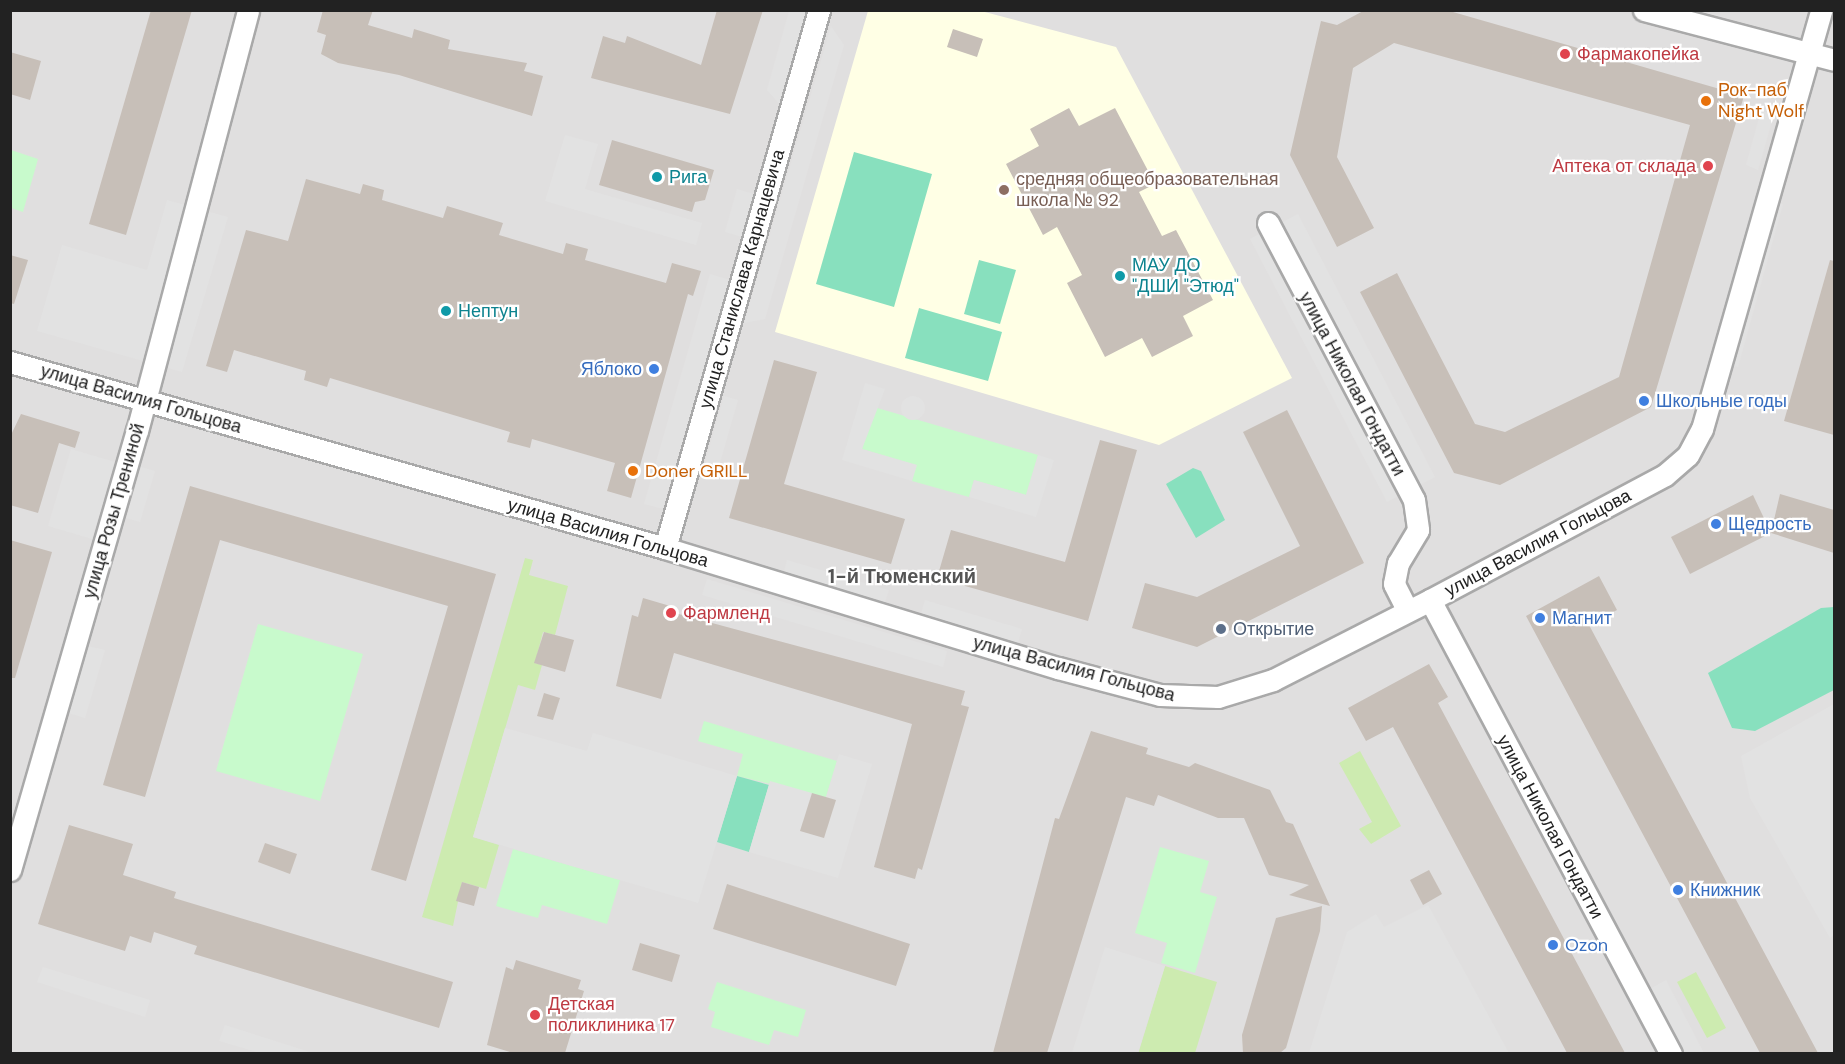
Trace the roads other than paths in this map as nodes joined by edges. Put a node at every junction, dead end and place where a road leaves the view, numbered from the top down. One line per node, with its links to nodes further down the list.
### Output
1 (248, 10): 9 (street, улица Розы Трениной)
2 (819, 10): 10 (street, улица Станислава Карнацевича)
3 (1644, 10): 5 (street)
4 (1821, 10): 5 (street, улица Василия Гольцова)
5 (1809, 54): 6 (street); 11 (street, улица Василия Гольцова)
6 (1834, 60)
7 (1268, 224): 12 (street, улица Николая Гондатти)
8 (10, 362): 9 (street, улица Василия Гольцова)
9 (146, 399): 10 (street, улица Василия Гольцова); 13 (street, улица Розы Трениной)
10 (665, 548): 12 (street, улица Василия Гольцова)
11 (1430, 600): 12 (street, улица Василия Гольцова); 14 (street, улица Николая Гондатти)
12 (1408, 611)
13 (10, 870)
14 (1671, 1053)

